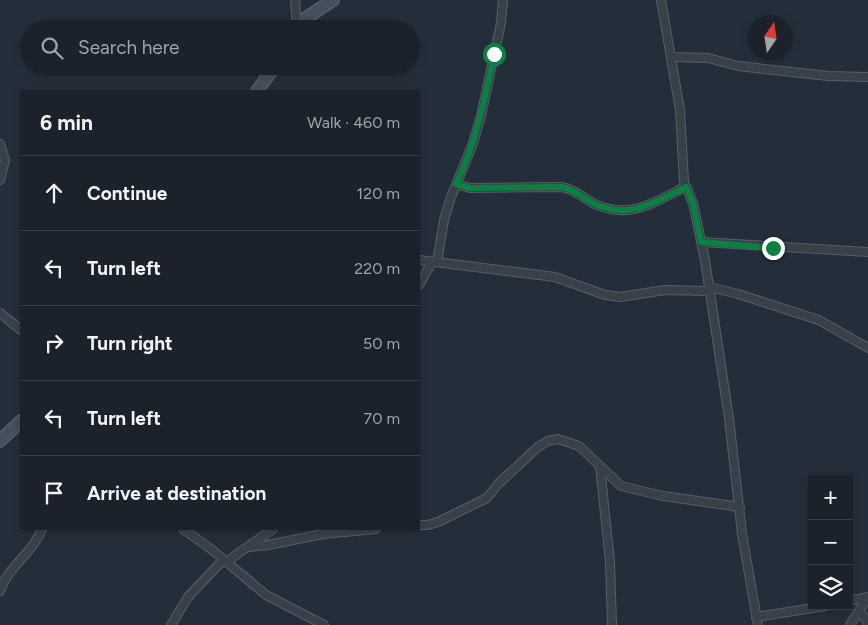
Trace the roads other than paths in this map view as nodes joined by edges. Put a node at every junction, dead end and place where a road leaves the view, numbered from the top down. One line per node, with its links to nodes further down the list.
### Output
1 (295, 0): 5 (street)
2 (333, 0): 6 (street)
3 (503, 0): 13 (street)
4 (661, 0): 7 (street)
5 (296, 20)
6 (304, 20)
7 (671, 57): 9 (street); 14 (street)
8 (269, 75): 10 (street)
9 (868, 76)
10 (258, 90)
11 (0, 144): 12 (street)
12 (0, 180)
13 (456, 184): 14 (street); 18 (street)
14 (686, 187): 15 (street)
15 (701, 242): 16 (street); 20 (street)
16 (868, 252)
17 (420, 260): 18 (street)
18 (434, 262): 19 (street); 20 (street)
19 (420, 283)
20 (709, 289): 23 (street); 27 (street)
21 (0, 313): 22 (street)
22 (20, 329)
23 (868, 348)
24 (20, 422): 25 (street)
25 (0, 441)
26 (600, 466): 27 (street); 28 (street); 43 (street)
27 (740, 507): 40 (street)
28 (420, 525)
29 (42, 530): 35 (street)
30 (184, 530): 34 (street)
31 (272, 530): 33 (street)
32 (365, 530): 33 (street)
33 (248, 546): 34 (street)
34 (225, 561): 41 (street); 42 (street)
35 (0, 591)
36 (868, 597): 37 (street); 39 (street)
37 (853, 600)
38 (810, 610): 40 (street)
39 (859, 611): 44 (street); 45 (street)
40 (757, 623)
41 (171, 625)
42 (324, 625)
43 (612, 625)
44 (850, 625)
45 (868, 625)

